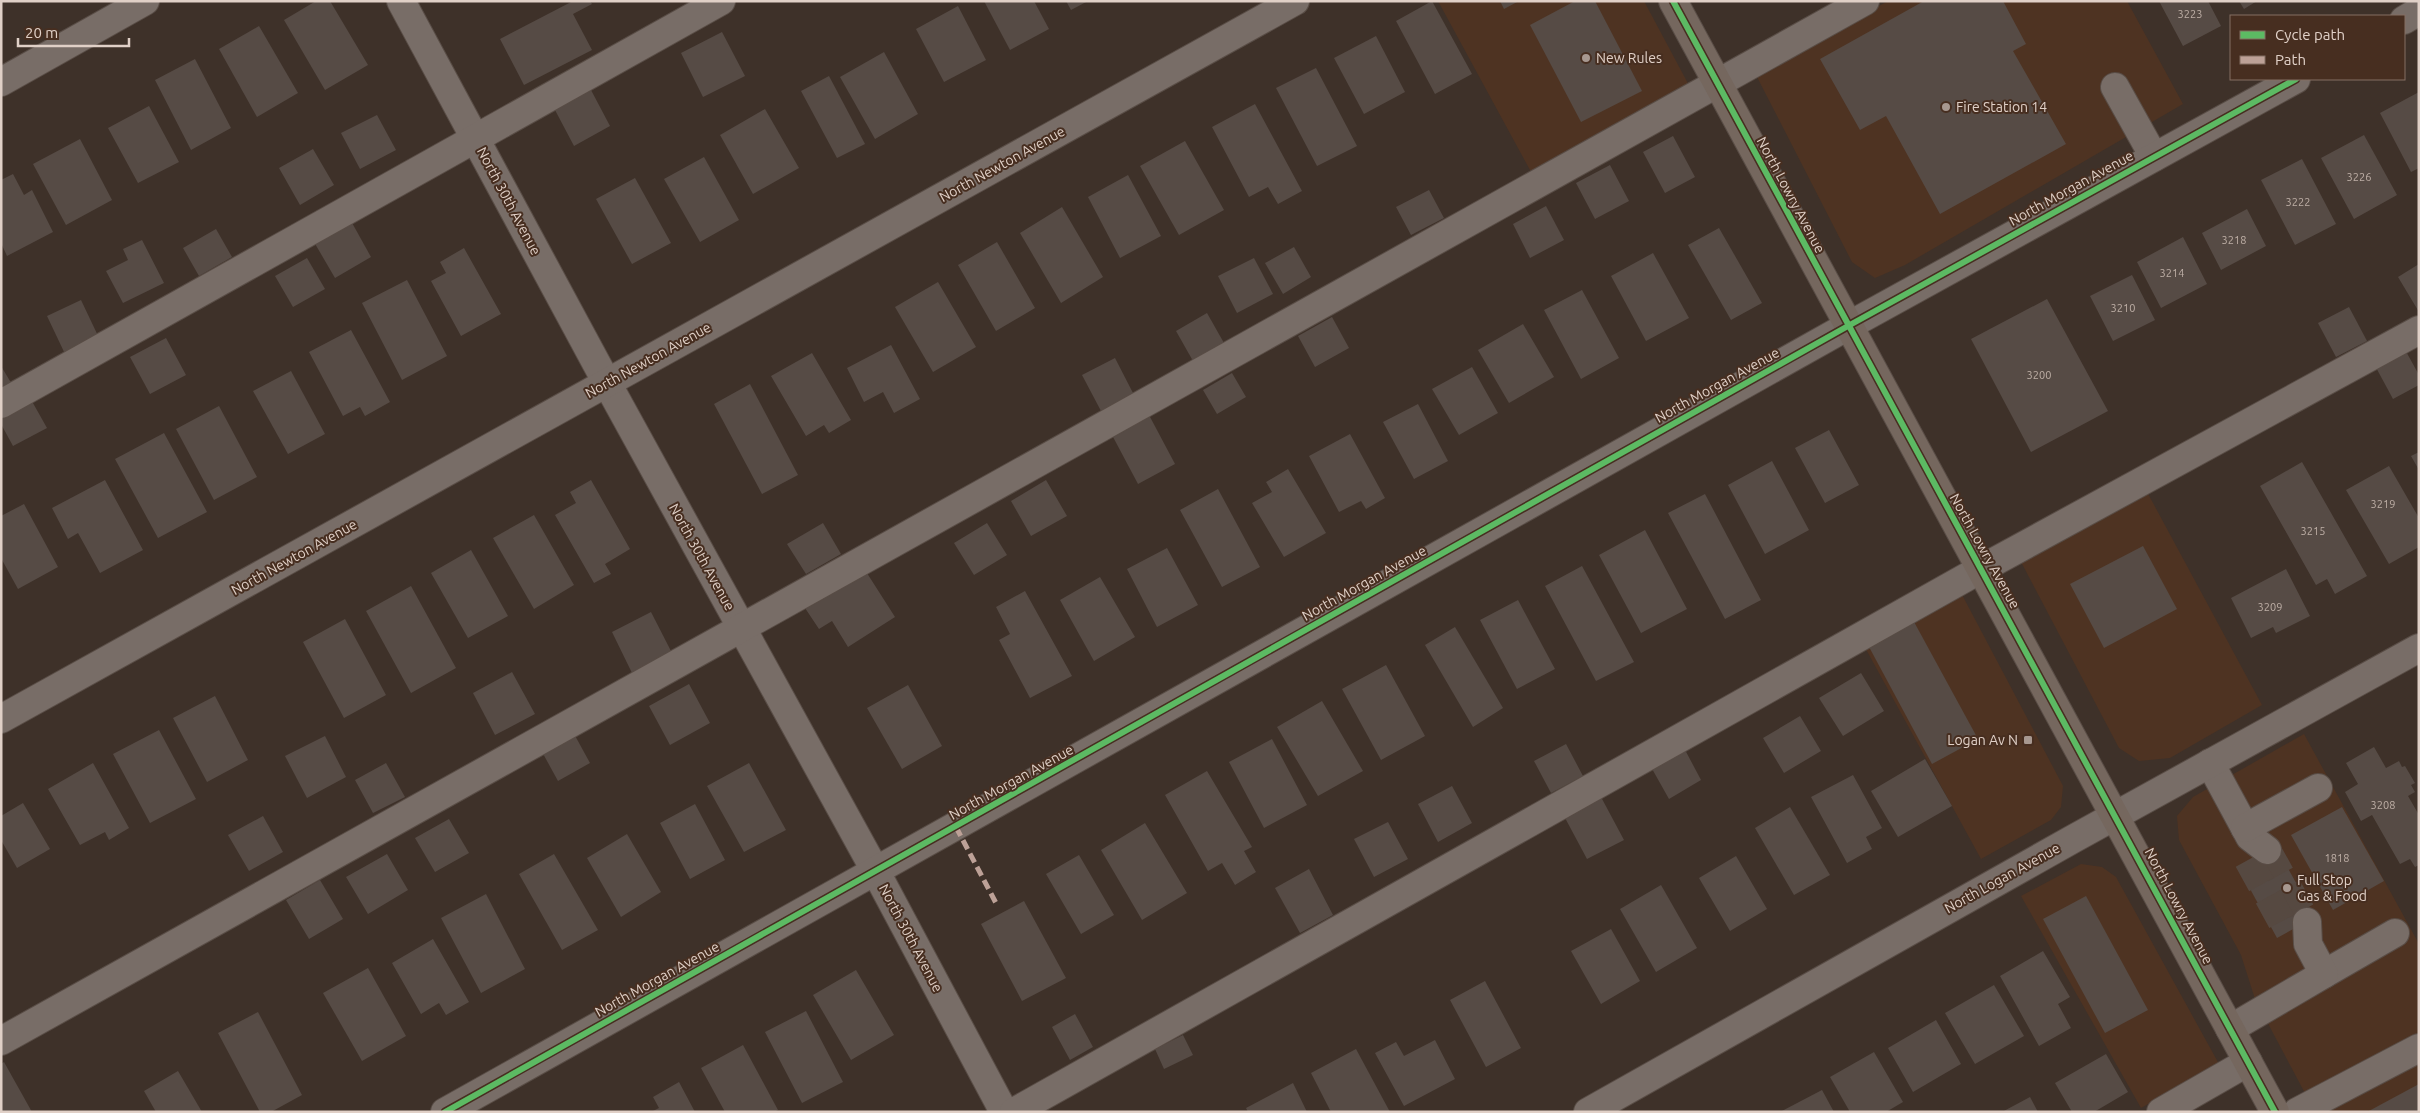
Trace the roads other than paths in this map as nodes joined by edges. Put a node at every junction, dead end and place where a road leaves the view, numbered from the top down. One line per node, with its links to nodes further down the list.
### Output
1 (145, 1): 10 (street)
2 (401, 1): 13 (street, North 30th Avenue)
3 (721, 1): 13 (street)
4 (1295, 1): 17 (street, North Newton Avenue)
5 (1673, 1): 11 (main road, North Lowry Avenue)
6 (1865, 1): 11 (street)
7 (2419, 11): 8 (street)
8 (2405, 19)
9 (2294, 80): 14 (street, North Morgan Avenue)
10 (1, 82)
11 (1717, 83): 15 (main road, North Lowry Avenue); 20 (street)
12 (2115, 87): 14 (street)
13 (476, 138): 17 (street, North 30th Avenue); 18 (street)
14 (2154, 157): 15 (street, North Morgan Avenue)
15 (1848, 326): 19 (main road, North Lowry Avenue); 26 (street, North Morgan Avenue)
16 (2419, 330): 19 (street)
17 (607, 383): 20 (street, North 30th Avenue); 22 (street, North Newton Avenue)
18 (1, 404)
19 (1981, 570): 25 (main road, North Lowry Avenue); 36 (street)
20 (741, 628): 26 (street, North 30th Avenue); 31 (street)
21 (2419, 648): 23 (street, North Logan Avenue)
22 (1, 720)
23 (2210, 763): 24 (street); 25 (street, North Logan Avenue)
24 (2318, 788)
25 (2116, 815): 30 (main road, North Lowry Avenue); 37 (street, North Logan Avenue)
26 (876, 872): 34 (street, North Morgan Avenue); 35 (street, North 30th Avenue)
27 (2301, 933): 29 (street)
28 (2395, 933): 29 (street)
29 (2324, 974): 30 (street)
30 (2230, 1029): 33 (main road, North Lowry Avenue)
31 (1, 1041)
32 (2419, 1048): 40 (street)
33 (2248, 1062): 38 (street); 39 (main road, North Lowry Avenue)
34 (445, 1112)
35 (1004, 1112)
36 (1014, 1112)
37 (1588, 1112)
38 (2161, 1112)
39 (2275, 1112)
40 (2297, 1112)

